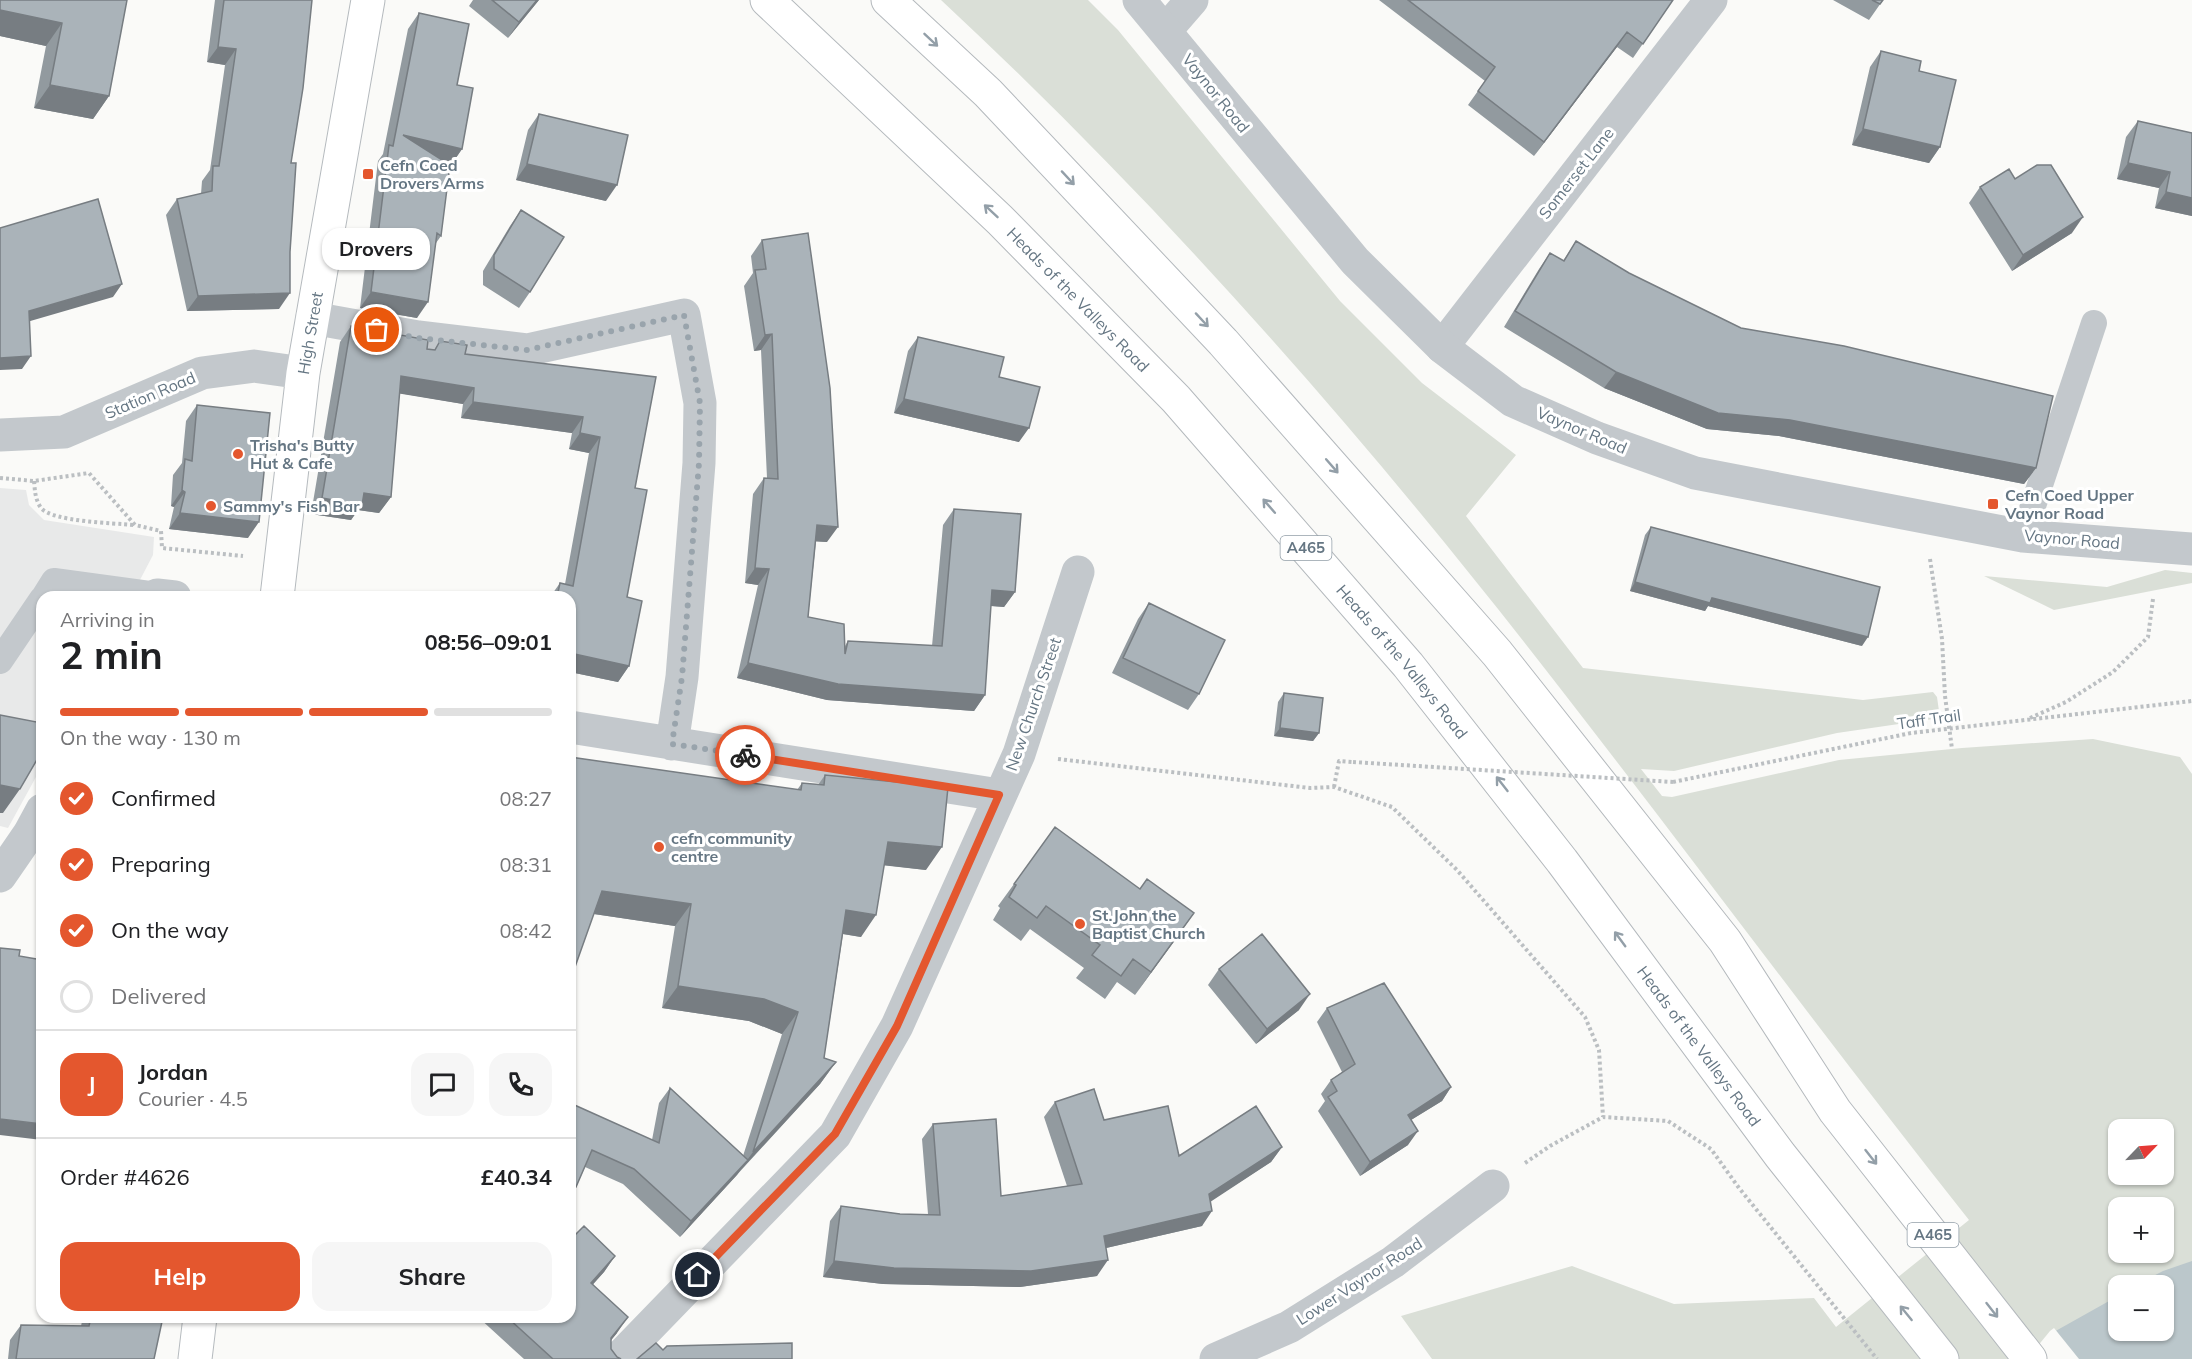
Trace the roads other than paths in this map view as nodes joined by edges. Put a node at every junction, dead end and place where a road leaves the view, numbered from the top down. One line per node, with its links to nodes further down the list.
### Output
1 (368, 0): 8 (main road, High Street)
2 (767, 0): 31 (main road, Heads of the Valleys Road / A465, one-way to 2)
3 (888, 0): 32 (main road, A465, one-way to 32)
4 (1139, 0): 7 (street, Vaynor Road)
5 (1192, 0): 7 (street)
6 (1711, 0): 10 (street, Somerset Lane)
7 (1166, 30): 10 (street, Vaynor Road)
8 (312, 318): 11 (main road, High Street); 22 (street)
9 (2094, 323): 13 (lane)
10 (1442, 346): 13 (street, Vaynor Road)
11 (303, 373): 12 (street, Station Road); 18 (main road, High Street)
12 (0, 435)
13 (2023, 536): 14 (street, Vaynor Road)
14 (2192, 549)
15 (1078, 572): 23 (street, New Church Street)
16 (48, 591): 17 (lane)
17 (126, 591)
18 (278, 591)
19 (36, 608): 20 (lane)
20 (0, 661)
21 (576, 728): 22 (street)
22 (672, 744): 23 (street)
23 (999, 795): 29 (street, New Church Street)
24 (36, 819): 25 (street)
25 (0, 876)
26 (1492, 1186): 30 (street, Lower Vaynor Road)
27 (199, 1323): 28 (main road)
28 (195, 1359)
29 (618, 1359)
30 (1216, 1359)
31 (1942, 1359)
32 (2030, 1359)

